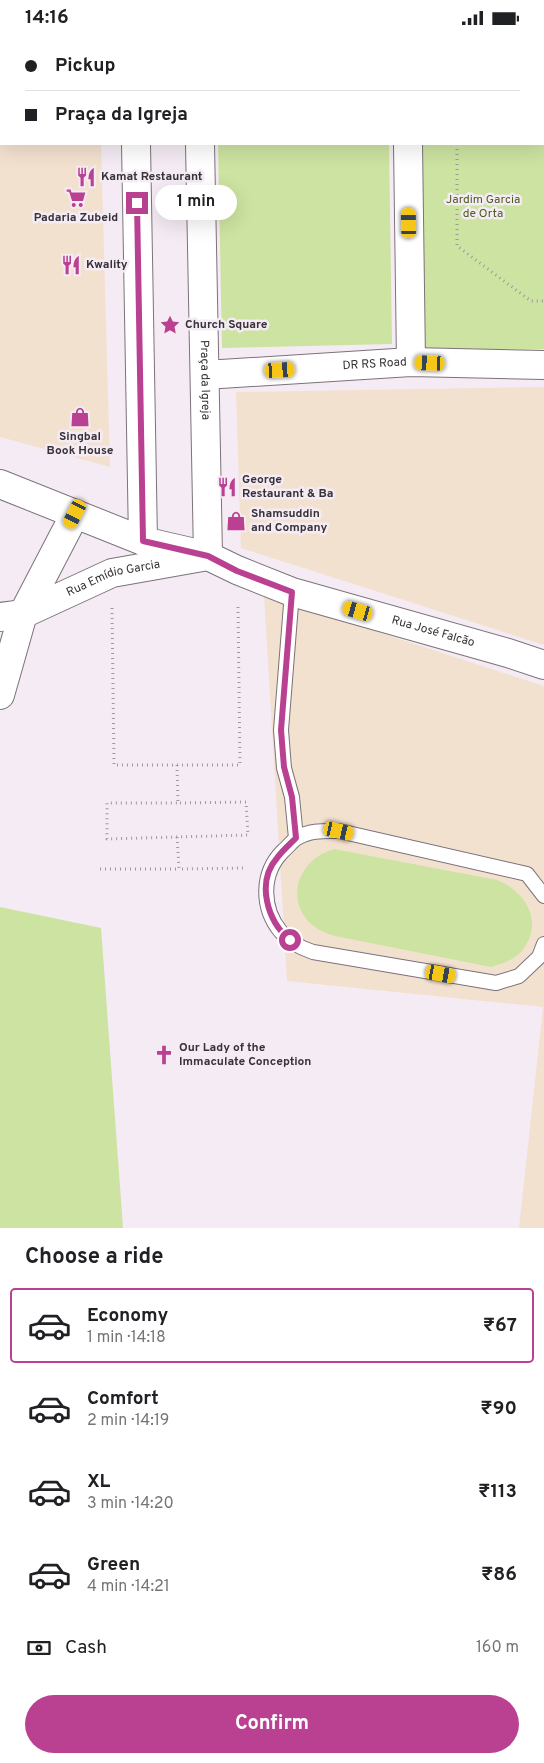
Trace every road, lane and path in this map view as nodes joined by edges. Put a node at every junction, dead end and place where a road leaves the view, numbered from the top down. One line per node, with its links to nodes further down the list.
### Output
1 (136, 145): 11 (street)
2 (200, 145): 8 (street, Praça da Igreja)
3 (408, 145): 6 (street)
4 (457, 145): 5 (path)
5 (544, 301)
6 (411, 362): 7 (street, DR RS Road); 8 (street, DR RS Road)
7 (544, 365)
8 (205, 375): 12 (street, Praça da Igreja)
9 (0, 484): 10 (street, Rua José Falcão)
10 (75, 514): 11 (street, Rua José Falcão); 16 (street)
11 (143, 541): 12 (street, Rua José Falcão)
12 (208, 556): 13 (street, Rua José Falcão); 14 (street, Rua Emídio Garcia)
13 (237, 571): 15 (street, Rua José Falcão); 19 (path)
14 (112, 573): 16 (street, Rua Emídio Garcia); 19 (path)
15 (292, 592): 17 (street, Rua José Falcão); 22 (lane)
16 (12, 615): 18 (street)
17 (544, 665)
18 (0, 695)
19 (178, 765): 20 (path)
20 (178, 803): 21 (path); 21 (path)
21 (177, 837): 24 (path)
22 (296, 838): 26 (lane); 27 (lane)
23 (100, 869): 24 (path)
24 (179, 869): 25 (path)
25 (246, 869)
26 (544, 896)
27 (544, 944)

